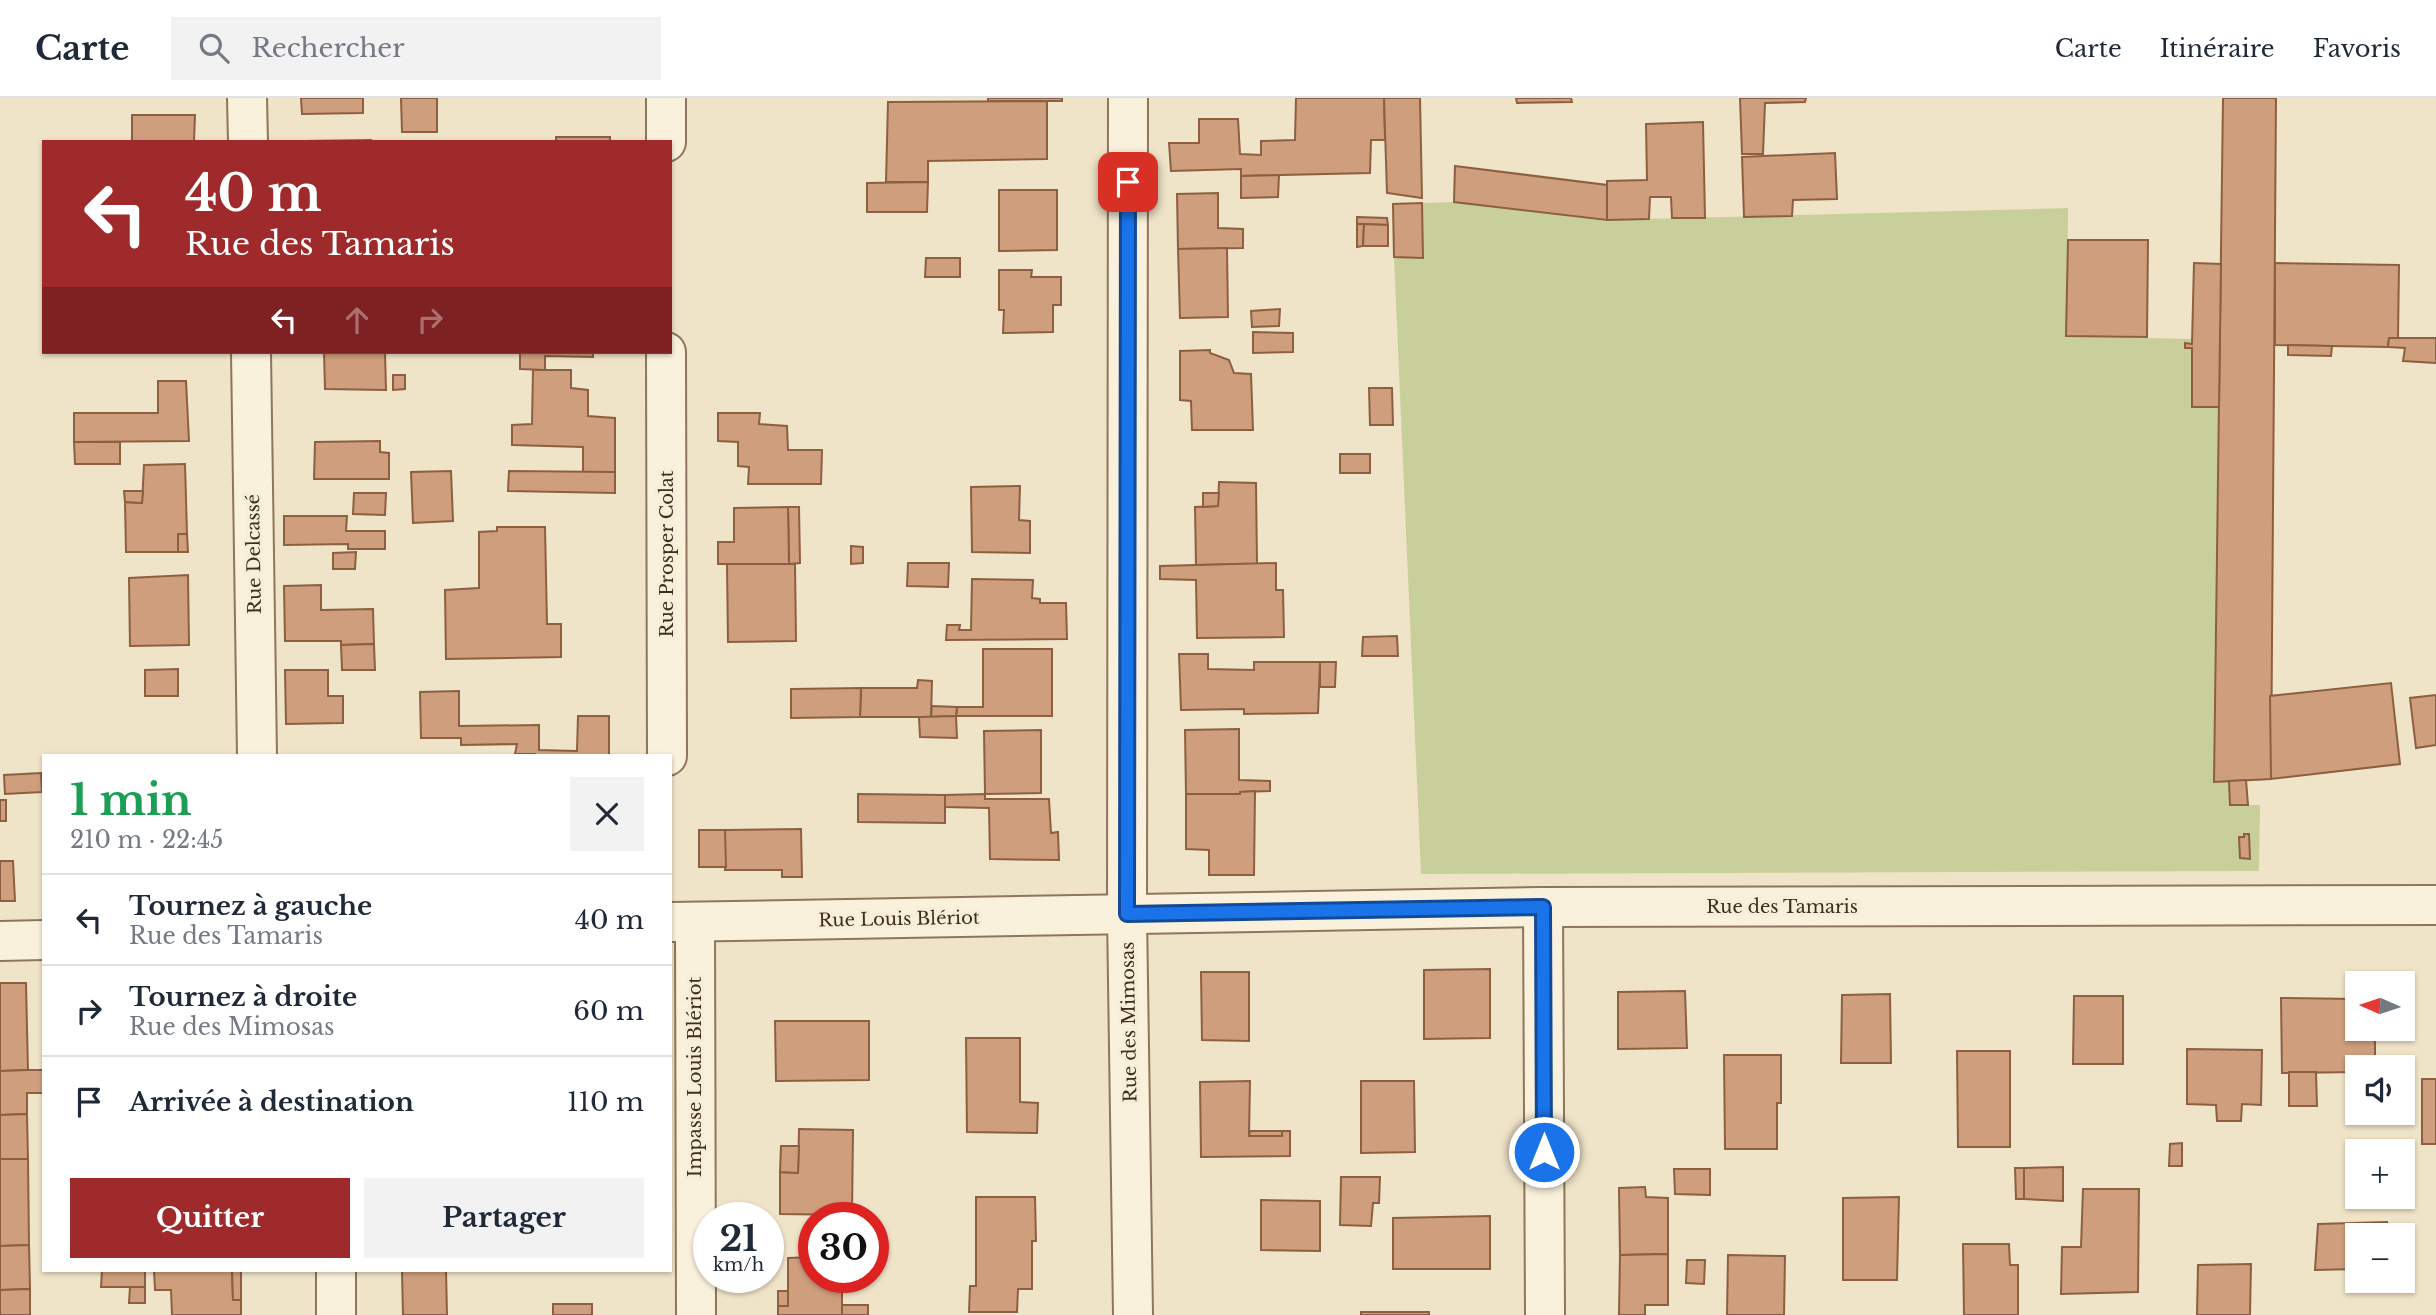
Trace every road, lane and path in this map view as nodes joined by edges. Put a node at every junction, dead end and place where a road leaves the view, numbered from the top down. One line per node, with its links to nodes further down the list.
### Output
1 (247, 98): 4 (street)
2 (666, 98): 5 (street)
3 (1128, 98): 12 (street, Rue des Mimosas)
4 (248, 140)
5 (666, 140)
6 (251, 354): 8 (street, Rue Delcassé)
7 (666, 354): 9 (street, Rue Prosper Colat)
8 (257, 754)
9 (667, 754)
10 (2436, 905): 11 (street, Rue des Tamaris)
11 (1543, 907): 12 (street, Rue des Tamaris); 20 (street)
12 (1127, 914): 13 (street, Rue Louis Blériot); 19 (street, Rue des Mimosas)
13 (683, 923): 18 (street, Impasse Louis Blériot)
14 (42, 940): 15 (street)
15 (0, 941)
16 (336, 1272): 17 (street)
17 (336, 1315)
18 (696, 1315)
19 (1133, 1315)
20 (1545, 1315)

